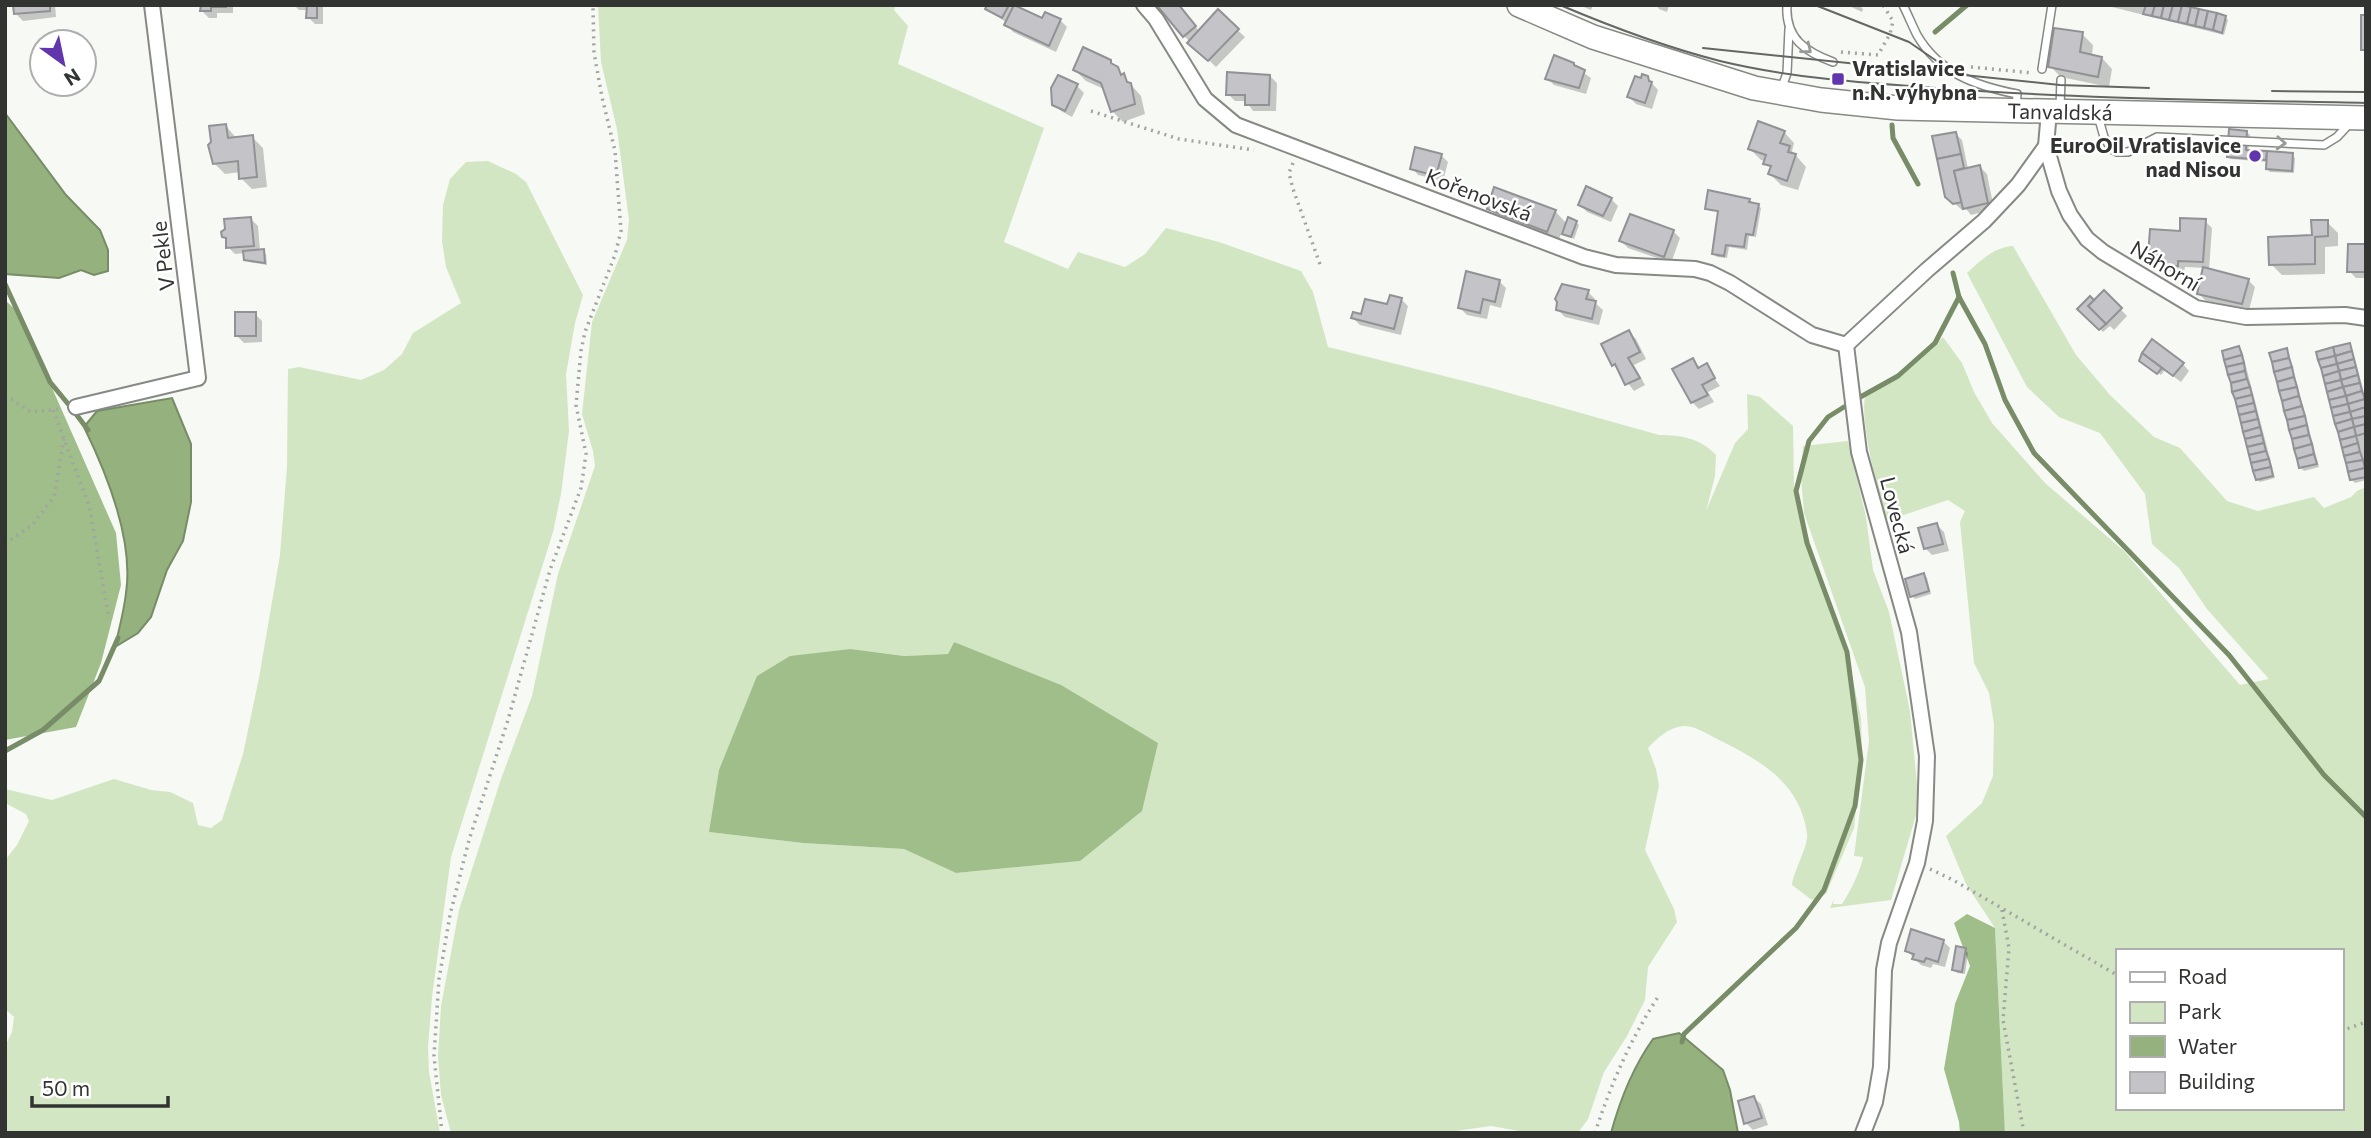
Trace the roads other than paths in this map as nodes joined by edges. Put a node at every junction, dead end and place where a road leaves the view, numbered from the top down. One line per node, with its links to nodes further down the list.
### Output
1 (152, 5): 19 (street, V Pekle)
2 (1144, 5): 18 (street, Kořenovská)
3 (1519, 5): 11 (main road, Tanvaldská)
4 (1787, 5): 7 (lane)
5 (1903, 5): 12 (lane)
6 (2052, 5): 9 (lane)
7 (1790, 25): 8 (lane, one-way to 8); 11 (lane)
8 (1833, 62)
9 (2042, 71)
10 (2061, 80): 13 (lane)
11 (1780, 93): 12 (main road, Tanvaldská)
12 (2016, 102): 13 (main road, Tanvaldská)
13 (2054, 111): 14 (main road, Tanvaldská); 16 (street, Náhorní)
14 (2097, 112): 15 (main road, Tanvaldská); 15 (lane, one-way to 15)
15 (2361, 118)
16 (2046, 146): 17 (street, Náhorní); 18 (street)
17 (2366, 317)
18 (1846, 345): 20 (street, Lovecká)
19 (76, 407)
20 (1863, 1133)

